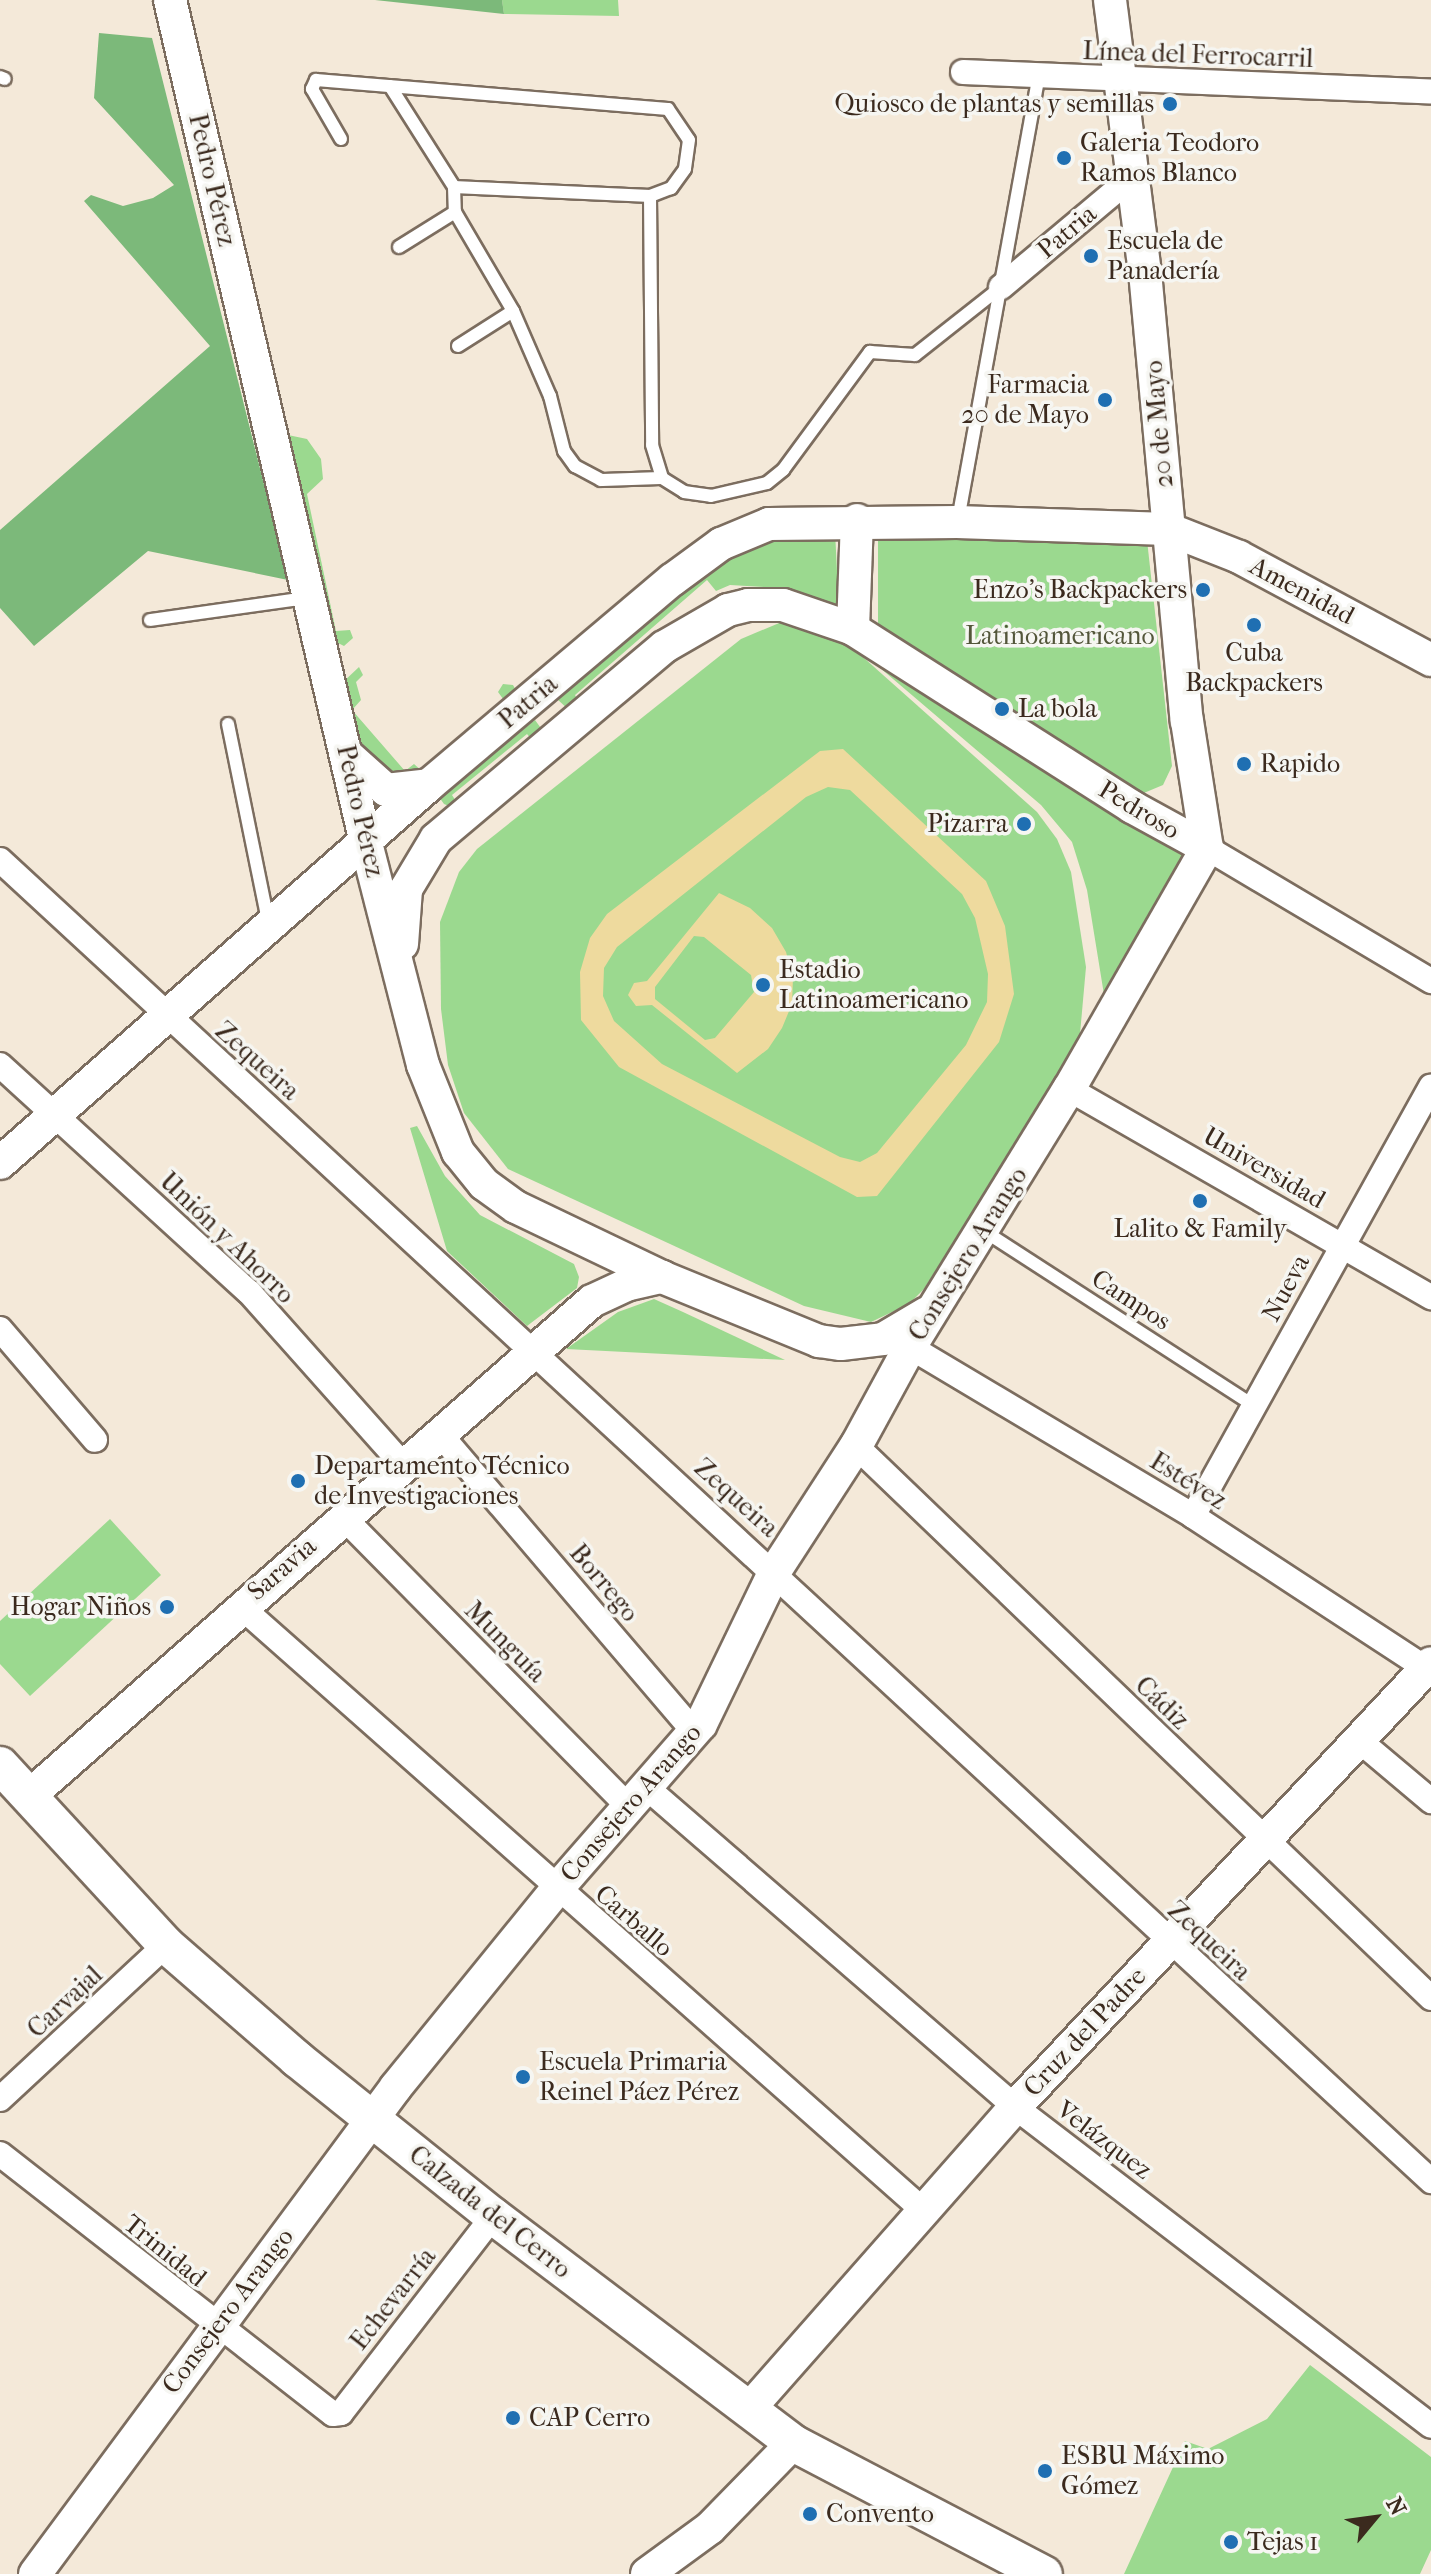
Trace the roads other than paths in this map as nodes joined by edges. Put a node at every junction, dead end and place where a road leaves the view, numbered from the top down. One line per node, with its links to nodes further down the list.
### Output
1 (170, 0): 23 (street, Pedro Pérez)
2 (1110, 0): 5 (street, 20 de Mayo)
3 (963, 72): 4 (street, Línea del Ferrocarril)
4 (1038, 78): 5 (street, Línea del Ferrocarril); 14 (lane)
5 (1119, 81): 7 (street, Línea del Ferrocarril); 9 (street, 20 de Mayo)
6 (390, 86): 8 (lane); 10 (lane); 11 (lane)
7 (1431, 92)
8 (341, 139)
9 (1132, 177): 14 (street, Patria); 17 (street, 20 de Mayo)
10 (454, 187): 11 (lane); 12 (lane)
11 (650, 196): 18 (lane)
12 (455, 212): 13 (lane); 15 (lane)
13 (399, 247)
14 (1001, 287): 18 (lane); 20 (lane)
15 (513, 311): 16 (lane); 18 (lane)
16 (458, 346)
17 (1162, 452): 21 (street, 20 de Mayo); 22 (street)
18 (662, 478)
19 (857, 520): 20 (street, Patria); 26 (street); 31 (street, Patria)
20 (957, 522): 21 (street, Patria)
21 (1168, 529): 22 (street, Amenidad); 24 (street, 20 de Mayo)
22 (1239, 557): 24 (street); 27 (street, Amenidad)
23 (310, 597): 25 (lane); 29 (street, Pedro Pérez)
24 (1174, 598): 30 (street, 20 de Mayo)
25 (150, 620)
26 (853, 629): 32 (street, Pedroso); 36 (street, Patria)
27 (1431, 660)
28 (228, 724): 38 (lane)
29 (348, 756): 31 (street); 33 (street, Pedro Pérez)
30 (1194, 779): 32 (street); 34 (street, 20 de Mayo)
31 (429, 785): 33 (street, Patria)
32 (1132, 807): 34 (street, Pedroso)
33 (366, 843): 37 (street, Pedro Pérez); 38 (street, Patria)
34 (1207, 848): 39 (street, Pedroso); 44 (street, Consejero Arango)
35 (0, 860): 41 (street, Zequeira)
36 (417, 864): 37 (street); 40 (street, Patria)
37 (376, 878): 40 (street, Pedro Pérez)
38 (269, 926): 41 (street, Patria)
39 (1431, 981)
40 (404, 991): 48 (street, Pedro Pérez)
41 (168, 1018): 45 (street, Patria); 56 (street, Zequeira)
42 (0, 1065): 45 (street, Unión y Ahorro)
43 (1431, 1087): 49 (street, Nueva)
44 (1069, 1089): 47 (street, Consejero Arango); 49 (street, Universidad)
45 (53, 1115): 46 (street, Patria); 61 (street, Unión y Ahorro)
46 (0, 1163)
47 (984, 1231): 52 (street, Consejero Arango); 57 (lane, Campos)
48 (572, 1235): 50 (street, Pedro Pérez); 53 (street)
49 (1342, 1244): 51 (street, Universidad); 57 (street, Nueva)
50 (662, 1277): 53 (street, Saravia); 55 (street, Pedro Pérez)
51 (1431, 1297)
52 (933, 1309): 55 (street, Pedro Pérez)
53 (572, 1318): 56 (street, Saravia)
54 (0, 1329): 59 (street)
55 (896, 1343): 60 (street, Consejero Arango); 63 (street, Estévez)
56 (533, 1350): 58 (street, Saravia); 64 (street, Zequeira)
57 (1255, 1406): 63 (street, Nueva)
58 (439, 1433): 61 (street, Saravia); 67 (street, Borrego)
59 (95, 1440)
60 (856, 1446): 64 (street, Consejero Arango); 73 (street, Cádiz)
61 (402, 1464): 62 (street, Saravia)
62 (342, 1516): 65 (street, Saravia); 71 (street, Munguía)
63 (1193, 1516): 66 (street, Estévez)
64 (775, 1571): 67 (street, Consejero Arango); 75 (street, Zequeira)
65 (240, 1606): 70 (street, Saravia); 74 (street, Carballo)
66 (1430, 1668): 68 (street, Cruz del Padre)
67 (695, 1733): 71 (street, Consejero Arango)
68 (1361, 1742): 72 (street); 73 (street, Cruz del Padre)
69 (0, 1765): 70 (main road, Calzada del Cerro)
70 (28, 1797): 76 (main road, Calzada del Cerro)
71 (638, 1797): 74 (street, Consejero Arango); 79 (street, Velázquez)
72 (1431, 1801)
73 (1261, 1839): 75 (street, Cruz del Padre); 77 (street, Cádiz)
74 (556, 1890): 80 (street, Consejero Arango); 83 (street, Carballo)
75 (1169, 1943): 79 (street, Cruz del Padre); 82 (street, Zequeira)
76 (166, 1945): 78 (street, Carvajal); 80 (main road, Calzada del Cerro)
77 (1431, 1998)
78 (0, 2099)
79 (1015, 2107): 83 (street, Cruz del Padre); 88 (street, Velázquez)
80 (371, 2119): 84 (main road, Calzada del Cerro); 85 (street, Consejero Arango)
81 (0, 2154): 85 (street, Trinidad)
82 (1431, 2181)
83 (923, 2210): 86 (street, Cruz del Padre)
84 (493, 2216): 86 (main road, Calzada del Cerro); 87 (street, Echevarría)
85 (216, 2327): 87 (street, Trinidad); 90 (street, Consejero Arango)
86 (749, 2409): 89 (main road, Calzada del Cerro)
87 (336, 2414)
88 (1431, 2426)
89 (793, 2443): 91 (street); 92 (main road, Calzada del Cerro)
90 (35, 2574)
91 (647, 2574)
92 (1044, 2574)

